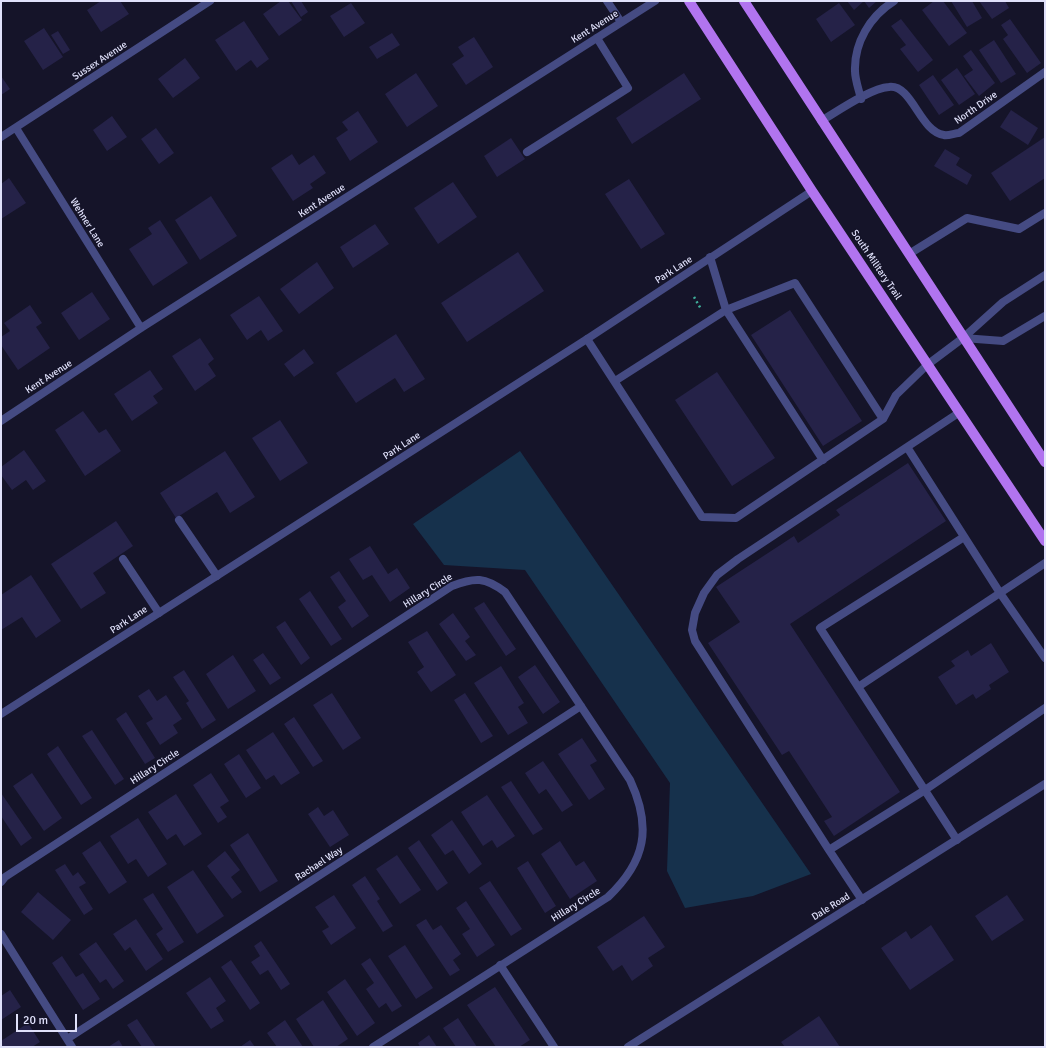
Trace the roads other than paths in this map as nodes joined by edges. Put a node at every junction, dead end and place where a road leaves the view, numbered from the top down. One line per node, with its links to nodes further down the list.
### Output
1 (210, 1): 12 (street, Sussex Avenue)
2 (607, 1): 7 (street)
3 (655, 1): 7 (street, Kent Avenue)
4 (689, 1): 15 (main road, South Military Trail)
5 (744, 1): 11 (main road)
6 (894, 1): 10 (street)
7 (621, 22): 8 (street, Kent Avenue)
8 (597, 38): 14 (street); 22 (street, Kent Avenue)
9 (1045, 72): 10 (street, North Drive)
10 (860, 99): 11 (street, North Drive)
11 (821, 121): 17 (main road)
12 (16, 128): 13 (street, Sussex Avenue); 22 (street, Wehner Lane)
13 (1, 137)
14 (527, 152)
15 (812, 191): 18 (street, Park Lane); 25 (main road, South Military Trail)
16 (1045, 213): 17 (street)
17 (909, 254): 23 (main road)
18 (710, 258): 20 (street); 24 (street, Park Lane)
19 (1045, 275): 23 (street)
20 (726, 310): 26 (street); 28 (street); 31 (street)
21 (1045, 316): 23 (street)
22 (141, 328): 29 (street, Kent Avenue)
23 (963, 338): 25 (street); 32 (main road)
24 (587, 339): 26 (street); 38 (street, Park Lane)
25 (927, 365): 27 (main road, South Military Trail); 28 (street)
26 (614, 381): 31 (street)
27 (960, 412): 30 (street); 35 (main road, South Military Trail)
28 (884, 419): 31 (street)
29 (1, 421)
30 (907, 447): 34 (street); 49 (street)
31 (823, 460)
32 (1045, 462)
33 (179, 520): 38 (street)
34 (964, 536): 39 (street); 42 (street)
35 (1045, 541)
36 (123, 559): 40 (street)
37 (1045, 563): 39 (street)
38 (217, 576): 40 (street, Park Lane)
39 (1000, 593): 41 (street); 42 (street)
40 (160, 613): 45 (street, Park Lane)
41 (1045, 658)
42 (858, 687): 47 (street)
43 (581, 706): 50 (street, Hillary Circle); 53 (street, Hillary Circle); 54 (street, Rachael Way)
44 (1045, 708): 47 (street)
45 (1, 714)
46 (1045, 784): 48 (street, Dale Road)
47 (925, 790): 48 (street); 49 (street)
48 (957, 840): 51 (street, Dale Road)
49 (829, 850): 51 (street)
50 (1, 882)
51 (862, 900): 58 (street, Dale Road)
52 (1, 934): 54 (street)
53 (500, 965): 56 (street, Hillary Circle); 57 (street)
54 (67, 1038): 55 (street)
55 (72, 1047)
56 (373, 1047)
57 (554, 1047)
58 (628, 1047)

